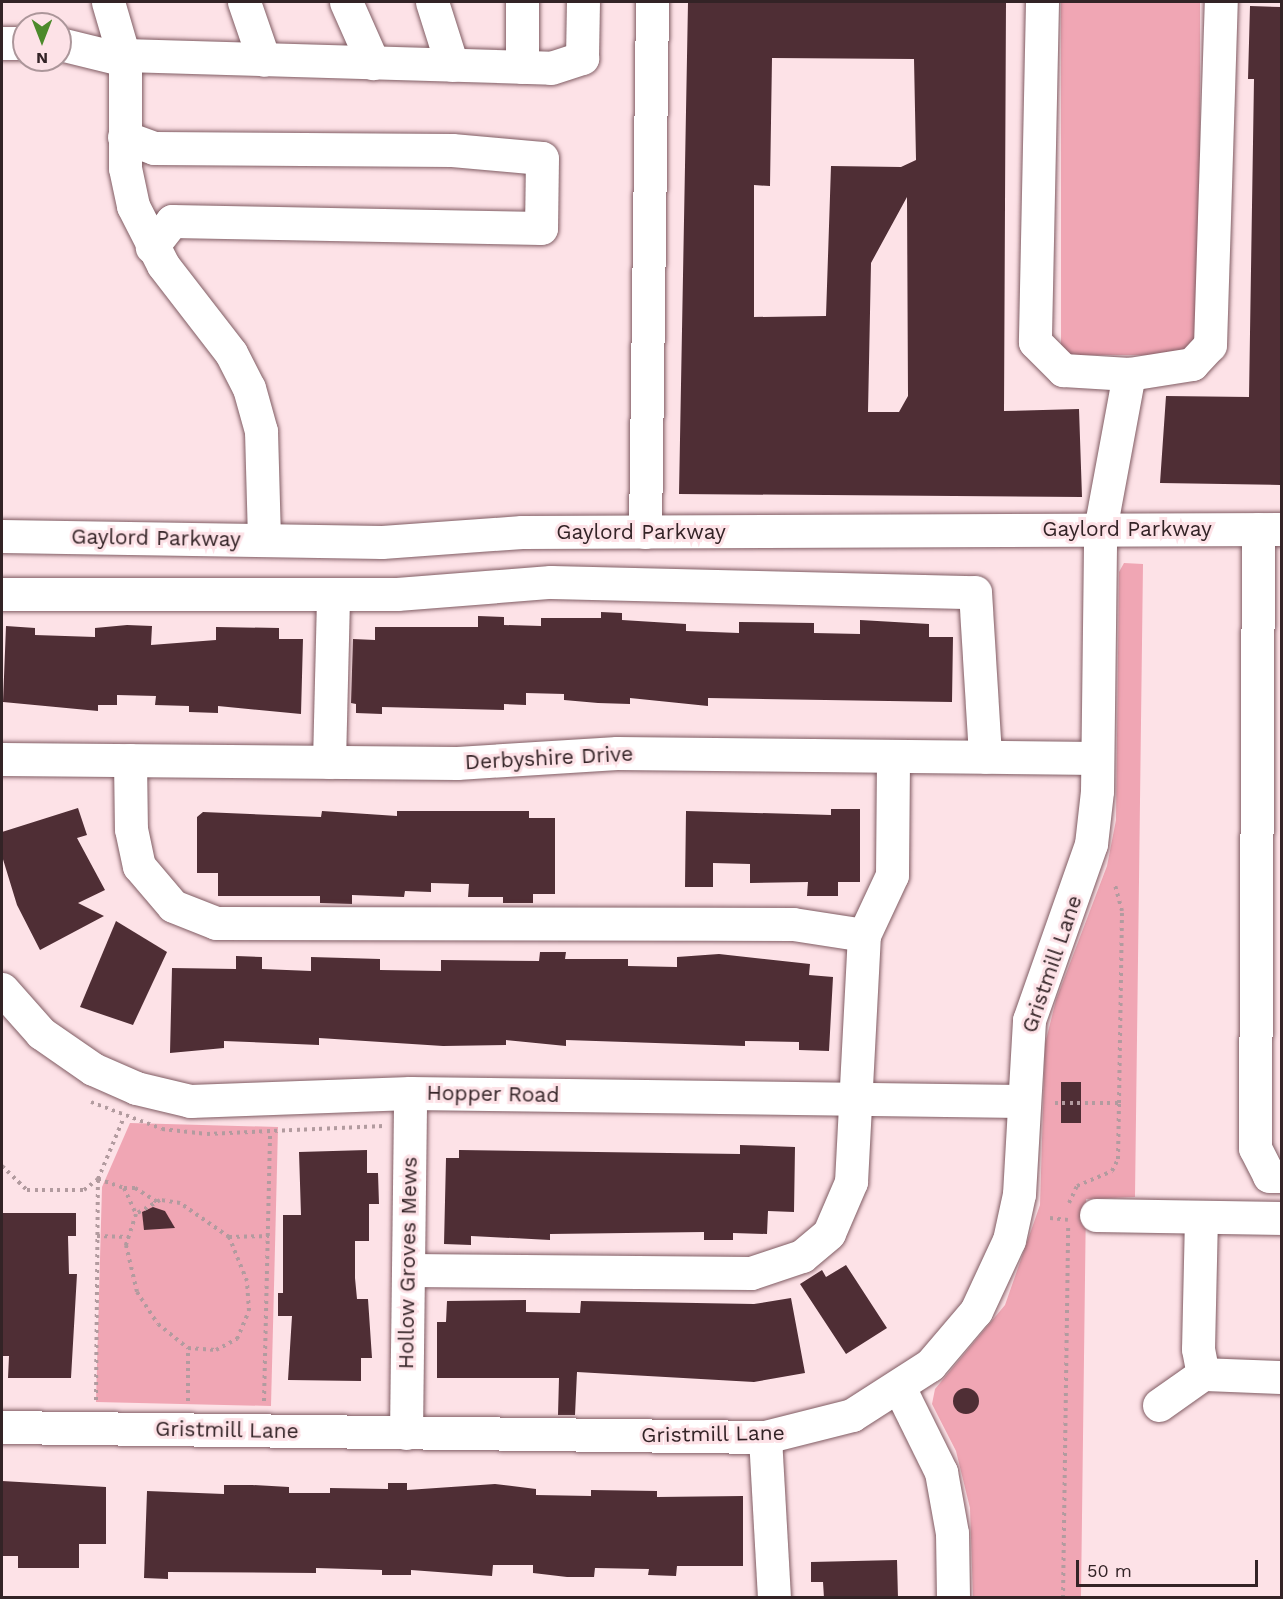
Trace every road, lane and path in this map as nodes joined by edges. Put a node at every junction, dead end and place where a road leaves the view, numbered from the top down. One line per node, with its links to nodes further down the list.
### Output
1 (108, 2): 11 (street)
2 (244, 2): 12 (street)
3 (346, 2): 13 (street)
4 (432, 2): 14 (street)
5 (522, 2): 15 (street)
6 (583, 2): 15 (street)
7 (652, 2): 21 (street)
8 (1042, 2): 18 (street)
9 (1221, 2): 18 (street)
10 (72, 47): 11 (street)
11 (125, 58): 12 (street); 16 (street)
12 (264, 60): 13 (street)
13 (372, 63): 14 (street)
14 (452, 65): 15 (street)
15 (522, 67)
16 (124, 137): 17 (street); 17 (street)
17 (152, 247): 23 (street)
18 (1129, 374): 20 (street, Gristmill Lane)
19 (1270, 529): 20 (street, Gaylord Parkway); 26 (street)
20 (1100, 530): 21 (street, Gaylord Parkway); 30 (street, Gristmill Lane)
21 (645, 532): 23 (street, Gaylord Parkway)
22 (2, 536): 23 (street, Gaylord Parkway)
23 (264, 540)
24 (2, 594): 25 (street)
25 (333, 594): 29 (street); 33 (street)
26 (1269, 657): 27 (street)
27 (1269, 730): 34 (street)
28 (893, 756): 29 (street, Derbyshire Drive); 33 (street, Derbyshire Drive); 36 (street)
29 (985, 757): 30 (street, Derbyshire Drive)
30 (1097, 758): 41 (street, Gristmill Lane)
31 (2, 759): 32 (street, Derbyshire Drive)
32 (130, 760): 33 (street, Derbyshire Drive); 36 (street)
33 (329, 762)
34 (1269, 853): 38 (street)
35 (1115, 885): 43 (path)
36 (864, 935): 40 (street)
37 (2, 989): 39 (street, Hopper Road)
38 (1269, 1040): 47 (street)
39 (410, 1093): 40 (street, Hopper Road); 60 (street, Hollow Groves Mews)
40 (854, 1098): 41 (street, Hopper Road); 60 (street)
41 (1021, 1101): 64 (street, Gristmill Lane)
42 (1055, 1103): 43 (path)
43 (1119, 1103): 55 (path)
44 (124, 1117): 48 (path)
45 (270, 1133): 57 (path)
46 (2, 1166): 48 (path)
47 (1281, 1176)
48 (98, 1179): 49 (path); 56 (path)
49 (124, 1188): 50 (path); 51 (path)
50 (157, 1202): 51 (path); 59 (path)
51 (136, 1214): 58 (path)
52 (1201, 1217): 54 (street); 55 (street); 62 (street)
53 (1050, 1218): 55 (path)
54 (1281, 1218)
55 (1082, 1219): 76 (path)
56 (98, 1236): 58 (path); 69 (path)
57 (269, 1236): 59 (path); 68 (path)
58 (129, 1237): 61 (path)
59 (229, 1237): 61 (path)
60 (409, 1269): 72 (street, Hollow Groves Mews)
61 (188, 1348): 66 (path)
62 (1203, 1374): 63 (street); 70 (street)
63 (1281, 1377)
64 (900, 1389): 73 (street, Gristmill Lane); 75 (street)
65 (177, 1401): 66 (path)
66 (188, 1401): 67 (path)
67 (199, 1401)
68 (254, 1401)
69 (108, 1402)
70 (1159, 1405)
71 (2, 1428): 72 (street, Gristmill Lane)
72 (406, 1432): 73 (street, Gristmill Lane)
73 (765, 1437): 74 (street)
74 (774, 1598)
75 (953, 1598)
76 (1063, 1598)

